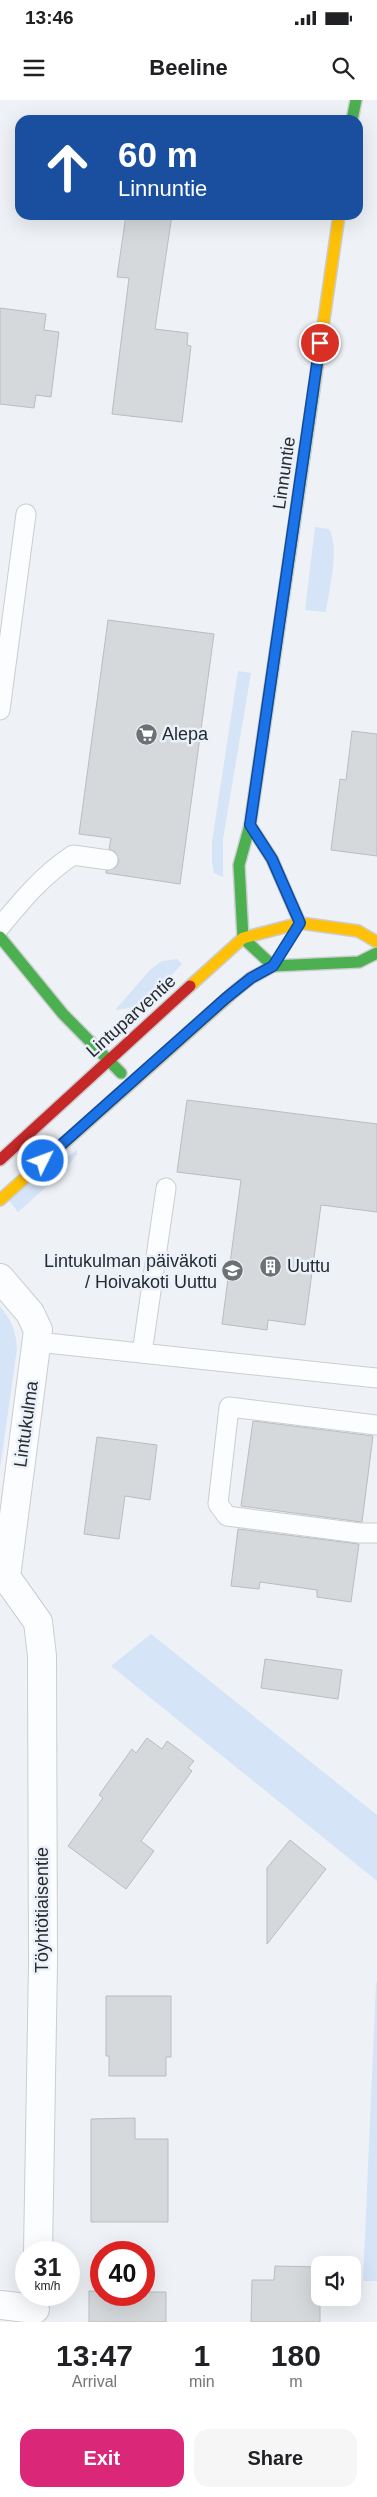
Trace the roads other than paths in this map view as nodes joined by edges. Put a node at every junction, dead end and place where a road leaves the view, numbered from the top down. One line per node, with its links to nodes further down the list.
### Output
1 (356, 100): 2 (street)
2 (353, 115)
3 (338, 220): 6 (street, Linnuntie)
4 (26, 514): 5 (lane)
5 (0, 710)
6 (250, 825): 8 (street); 11 (street, Linnuntie)
7 (108, 860): 9 (lane)
8 (300, 923): 11 (street, Lintuparventie); 12 (street); 13 (street)
9 (0, 927)
10 (0, 937): 17 (street)
11 (243, 938): 16 (street); 17 (street, Lintuparventie)
12 (291, 938)
13 (377, 942)
14 (282, 952): 16 (street)
15 (377, 953): 16 (street)
16 (273, 966): 18 (street)
17 (109, 1060): 18 (street); 19 (street, Lintuparventie)
18 (131, 1083): 21 (street)
19 (0, 1160)
20 (166, 1188): 24 (lane)
21 (0, 1200)
22 (0, 1278): 23 (street, Lintukulma)
23 (38, 1342): 24 (lane); 28 (street, Lintukulma)
24 (142, 1353): 25 (lane)
25 (377, 1378)
26 (377, 1425): 27 (lane)
27 (377, 1533)
28 (3, 1577): 29 (street, Töyhtötiaisentie)
29 (38, 2241)
30 (0, 2304): 31 (street)
31 (35, 2308)

